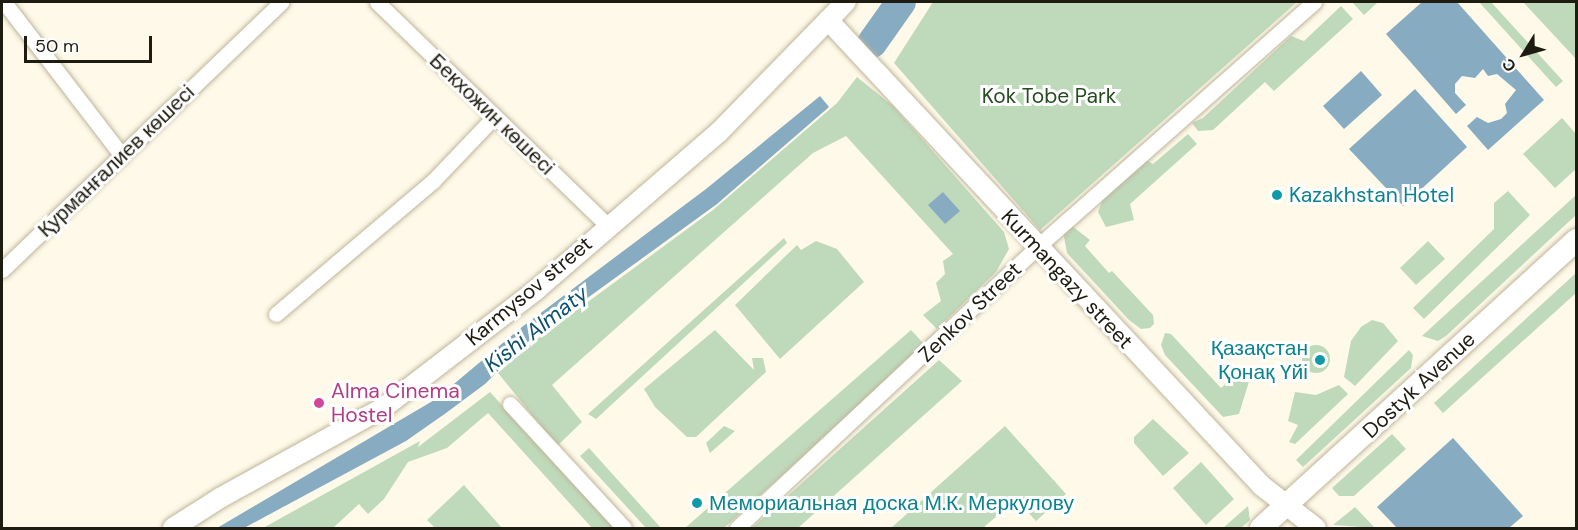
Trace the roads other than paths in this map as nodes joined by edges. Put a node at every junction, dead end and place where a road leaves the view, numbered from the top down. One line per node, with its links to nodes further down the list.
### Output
1 (4, 2): 8 (street)
2 (281, 2): 8 (street, Қурманғалиев көшесі)
3 (377, 2): 7 (street, Бекхожин көшесі)
4 (846, 2): 6 (street, Karmysov street)
5 (1314, 2): 11 (street, Zenkov Street)
6 (828, 20): 9 (street, Karmysov street); 11 (street, Kurmangazy street)
7 (494, 117): 9 (street, Бекхожин көшесі); 13 (street)
8 (122, 156): 12 (street, Қурманғалиев көшесі)
9 (608, 226): 16 (street, Karmysov street)
10 (1576, 240): 15 (main road, Dostyk Avenue)
11 (1037, 247): 15 (street, Kurmangazy street); 18 (street, Zenkov Street)
12 (2, 270)
13 (276, 314)
14 (510, 404): 17 (street)
15 (1289, 504): 19 (main road, Dostyk Avenue); 20 (street, Kurmangazy street)
16 (173, 528)
17 (624, 528)
18 (736, 528)
19 (1261, 528)
20 (1316, 528)

